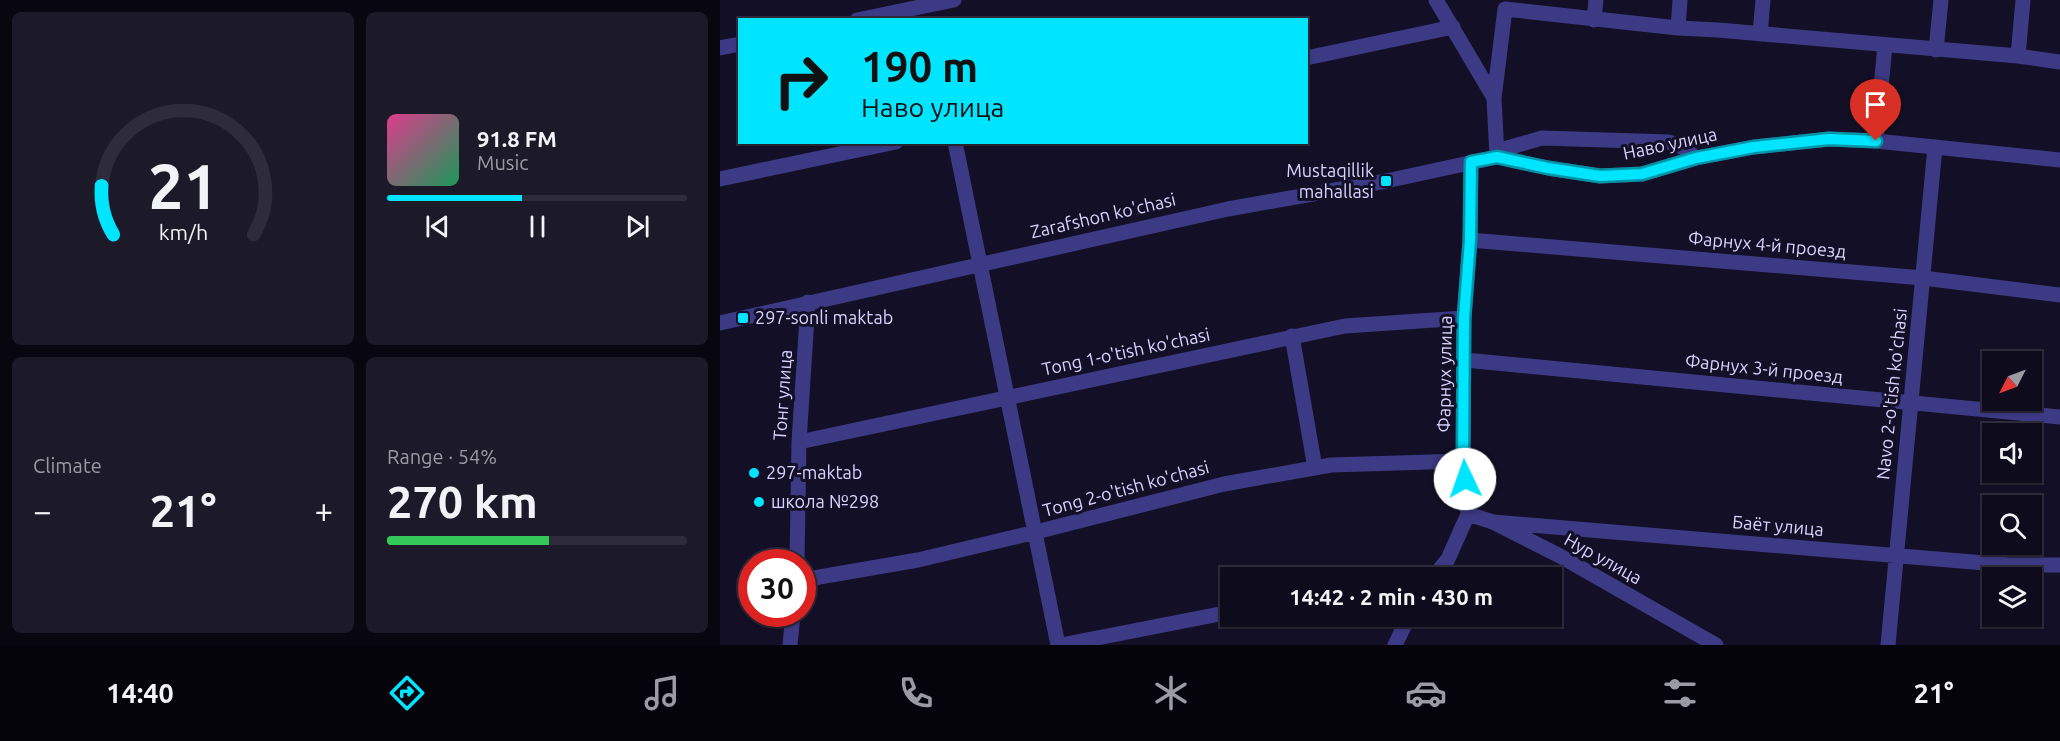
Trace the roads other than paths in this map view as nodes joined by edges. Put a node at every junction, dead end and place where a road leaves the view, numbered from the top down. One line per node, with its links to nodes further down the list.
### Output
1 (954, 0): 9 (street)
2 (1436, 0): 12 (street)
3 (1596, 0): 11 (street)
4 (1680, 0): 13 (street)
5 (1763, 0): 14 (street)
6 (1941, 0): 18 (street)
7 (2023, 0): 19 (street)
8 (1506, 5): 11 (street); 22 (street)
9 (927, 8): 10 (street)
10 (869, 18)
11 (1594, 20): 13 (street)
12 (1453, 27): 20 (street); 22 (street)
13 (1678, 28): 14 (street)
14 (1760, 34): 16 (street)
15 (738, 44): 17 (street)
16 (1885, 45): 18 (street); 23 (street)
17 (720, 48)
18 (1936, 50): 19 (street)
19 (2018, 56): 21 (street)
20 (1308, 58)
21 (2060, 62)
22 (1494, 98): 27 (street)
23 (1876, 141): 26 (street, Наво улица); 28 (street, Наво улица)
24 (886, 144): 31 (street)
25 (956, 144): 33 (street)
26 (1935, 147): 29 (street, Наво улица); 34 (street, Navo 2-o'tish ko'chasi)
27 (1497, 154): 28 (street, Наво улица); 28 (street, Zarafshon ko'chasi); 30 (street, Zarafshon ko'chasi)
28 (1696, 158)
29 (2060, 160)
30 (1471, 162): 32 (street, Фарнух улица); 33 (street, Zarafshon ko'chasi)
31 (720, 179)
32 (1470, 240): 34 (street, Фарнух 4-й проезд); 37 (street, Фарнух улица)
33 (979, 264): 36 (street, Zarafshon ko'chasi); 41 (street)
34 (1923, 278): 35 (street, Фарнух 4-й проезд); 42 (street, Navo 2-o'tish ko'chasi)
35 (2060, 295)
36 (808, 303): 38 (street, Zarafshon ko'chasi); 44 (street, Тонг улица)
37 (1464, 318): 39 (street, Tong 1-o'tish ko'chasi); 40 (street, Фарнух улица)
38 (720, 323)
39 (1292, 336): 41 (street, Tong 1-o'tish ko'chasi); 46 (street)
40 (1465, 360): 42 (street, Фарнух 3-й проезд); 45 (street, Фарнух улица)
41 (1008, 399): 44 (street, Tong 1-o'tish ko'chasi); 49 (street)
42 (1911, 403): 43 (street, Фарнух 3-й проезд); 51 (street, Navo 2-o'tish ko'chasi)
43 (2060, 417)
44 (799, 442): 50 (street, Тонг улица)
45 (1463, 461): 46 (street, Tong 2-o'tish ko'chasi); 47 (street, Фарнух улица)
46 (1315, 468): 49 (street, Tong 2-o'tish ko'chasi)
47 (1468, 514): 48 (street, Нур улица); 53 (street)
48 (1493, 522): 51 (street, Баёт улица); 61 (street, Нур улица)
49 (1036, 532): 54 (street, Tong 2-o'tish ko'chasi); 59 (street)
50 (797, 549)
51 (1896, 556): 52 (street, Баёт улица); 62 (street, Navo 2-o'tish ko'chasi)
52 (2060, 565)
53 (1442, 567)
54 (816, 578)
55 (1220, 614): 59 (street)
56 (792, 627): 58 (street)
57 (1404, 627): 60 (street)
58 (790, 645)
59 (1060, 645)
60 (1395, 645)
61 (1716, 645)
62 (1888, 645)

